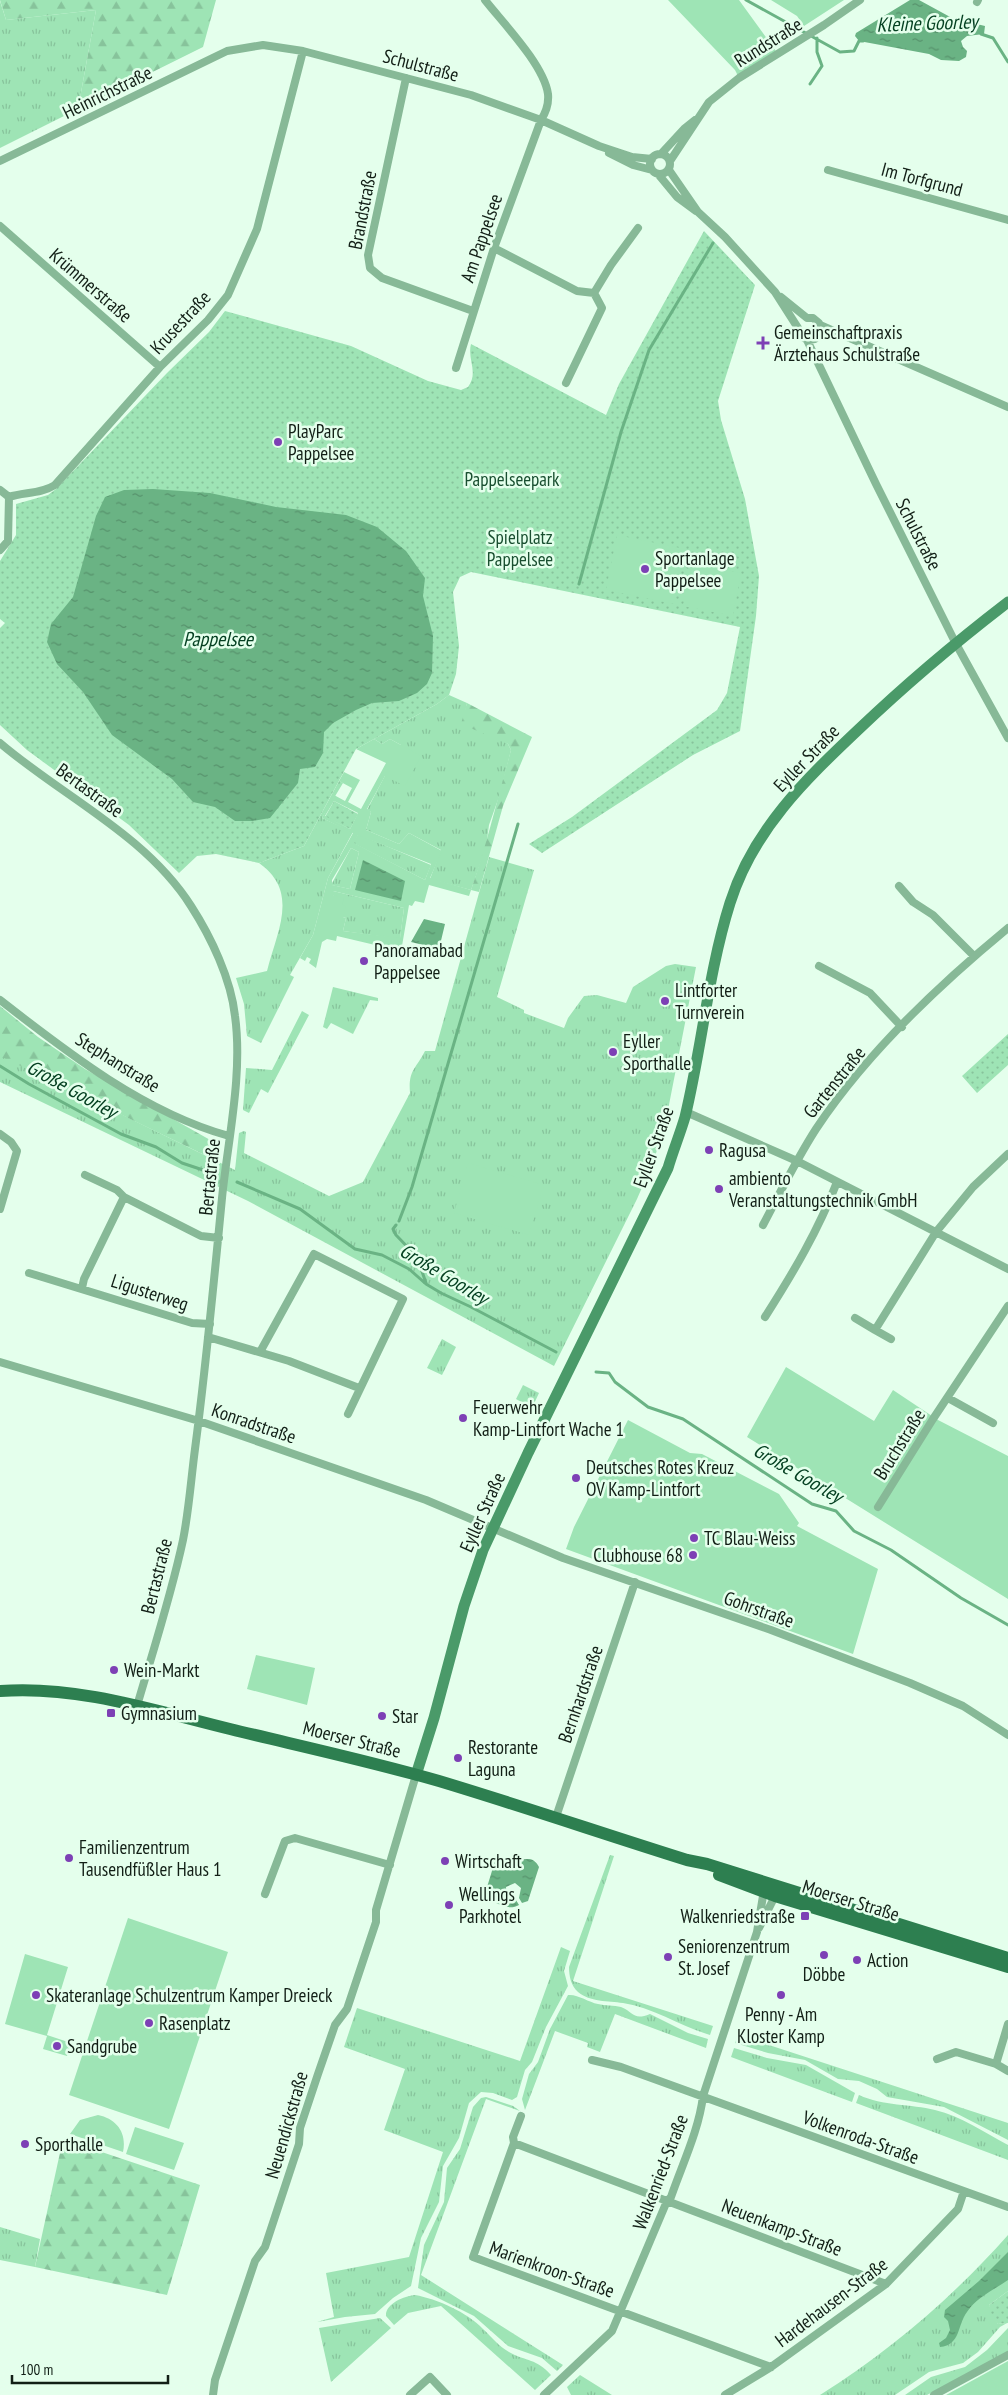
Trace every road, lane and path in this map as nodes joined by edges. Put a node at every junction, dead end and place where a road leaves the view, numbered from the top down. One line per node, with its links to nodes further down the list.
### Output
1 (485, 0): 7 (street, Am Pappelsee)
2 (860, 0): 6 (street, Rundstraße)
3 (227, 51): 4 (street, Schulstraße); 11 (street, Heinrichstraße)
4 (303, 51): 5 (street, Schulstraße); 27 (street, Krusestraße)
5 (406, 78): 7 (street, Schulstraße); 22 (street, Brandstraße)
6 (699, 118): 9 (street, Rundstraße); 12 (street, Rundstraße)
7 (541, 120): 8 (street, Schulstraße); 19 (street, Am Pappelsee)
8 (599, 146): 10 (street, Schulstraße); 14 (street, Schulstraße)
9 (661, 154): 10 (street); 12 (street)
10 (652, 159): 14 (street)
11 (0, 161)
12 (670, 166): 14 (street); 15 (street, Schulstraße)
13 (828, 170): 16 (street, Im Torfgrund)
14 (655, 172): 15 (street, Schulstraße)
15 (698, 212): 21 (street, Schulstraße)
16 (1008, 220)
17 (0, 226): 27 (street, Krümmerstraße)
18 (638, 228): 20 (street)
19 (494, 248): 20 (street); 22 (street, Am Pappelsee)
20 (594, 292): 29 (street)
21 (775, 292): 23 (street, Schulstraße); 25 (street, Schulstraße)
22 (473, 311): 28 (street, Am Pappelsee)
23 (807, 318): 24 (street, Schulstraße); 25 (street)
24 (820, 325): 26 (street); 30 (street, Schulstraße)
25 (798, 328): 26 (street, Schulstraße)
26 (807, 340): 35 (street, Schulstraße)
27 (160, 367): 32 (street, Krusestraße)
28 (456, 368)
29 (566, 383)
30 (1008, 407)
31 (0, 490): 32 (street)
32 (9, 498): 33 (street)
33 (0, 550)
34 (1008, 602): 35 (main road, Eyller Straße)
35 (955, 642): 36 (street, Schulstraße); 44 (main road, Eyller Straße)
36 (1008, 738)
37 (0, 743): 46 (street, Bertastraße)
38 (899, 886): 40 (street)
39 (1008, 928): 40 (street, Gartenstraße)
40 (974, 956): 43 (street, Gartenstraße)
41 (819, 966): 43 (street)
42 (0, 1000): 46 (street, Stephanstraße)
43 (902, 1026): 48 (street, Gartenstraße)
44 (686, 1112): 48 (street); 74 (main road, Eyller Straße)
45 (0, 1134): 52 (street)
46 (229, 1136): 55 (street, Bertastraße)
47 (1008, 1154): 54 (street)
48 (797, 1161): 50 (street); 53 (street)
49 (86, 1175): 51 (street)
50 (836, 1182): 54 (street); 60 (street)
51 (124, 1197): 55 (street); 58 (street, Ligusterweg)
52 (0, 1209)
53 (762, 1226)
54 (936, 1232): 56 (street); 63 (street)
55 (219, 1238): 62 (street, Bertastraße)
56 (1008, 1269)
57 (29, 1273): 58 (street, Ligusterweg)
58 (82, 1288): 62 (street, Ligusterweg)
59 (1008, 1306): 69 (street, Bruchstraße)
60 (765, 1317)
61 (855, 1318): 63 (street)
62 (210, 1324): 64 (street, Bertastraße)
63 (875, 1330): 65 (street)
64 (208, 1337): 66 (street); 71 (street, Bertastraße)
65 (891, 1339)
66 (260, 1352): 68 (street); 68 (street)
67 (0, 1362): 71 (street, Konradstraße)
68 (359, 1388): 70 (street)
69 (948, 1398): 72 (street, Bruchstraße); 73 (street, Bruchstraße)
70 (348, 1414)
71 (199, 1421): 74 (street, Konradstraße); 77 (street, Bertastraße)
72 (993, 1423)
73 (878, 1507)
74 (493, 1527): 75 (street, Gohrstraße); 79 (main road, Eyller Straße)
75 (635, 1582): 78 (street, Gohrstraße); 80 (street, Bernhardstraße)
76 (0, 1691): 77 (main road, Moerser Straße)
77 (137, 1706): 79 (main road, Moerser Straße)
78 (1008, 1735)
79 (416, 1774): 80 (main road, Moerser Straße); 81 (street, Neuendickstraße)
80 (556, 1817): 82 (main road, Moerser Straße)
81 (390, 1865): 83 (street); 102 (street, Neuendickstraße)
82 (771, 1890): 84 (street, Walkenried-Straße); 84 (street, Walkenried-Straße); 85 (main road, Moerser Straße); 86 (main road, Moerser Straße)
83 (265, 1894)
84 (757, 1932): 92 (street, Walkenried-Straße)
85 (1008, 1958)
86 (1008, 1966)
87 (1008, 2024): 90 (street)
88 (937, 2059): 90 (street)
89 (592, 2060): 92 (street, Volkenroda-Straße)
90 (996, 2064): 91 (street)
91 (1008, 2071)
92 (703, 2096): 95 (street, Volkenroda-Straße); 96 (street, Walkenried-Straße)
93 (521, 2116): 94 (street, Marienkroon-Straße)
94 (514, 2143): 96 (street); 99 (street, Marienkroon-Straße)
95 (964, 2192): 97 (street, Volkenroda-Straße); 98 (street, Hardehausen-Straße)
96 (666, 2201): 98 (street, Neuenkamp-Straße); 99 (street, Walkenried-Straße)
97 (1008, 2207)
98 (886, 2284): 101 (street, Hardehausen-Straße)
99 (621, 2312): 101 (street, Hardehausen-Straße); 105 (street, Walkenried-Straße)
100 (1008, 2355): 107 (street)
101 (771, 2367): 106 (street, Hardehausen-Straße)
102 (213, 2395)
103 (410, 2395): 104 (street)
104 (447, 2395)
105 (544, 2395)
106 (726, 2395)
107 (934, 2395)

